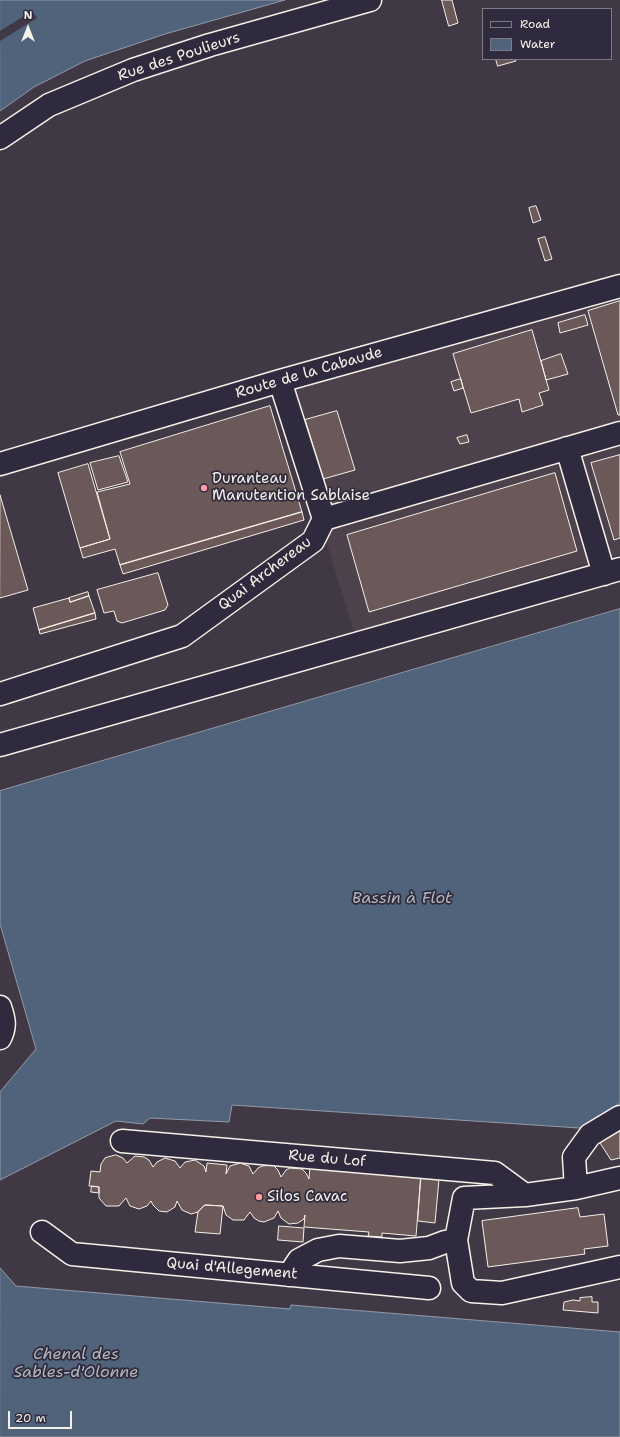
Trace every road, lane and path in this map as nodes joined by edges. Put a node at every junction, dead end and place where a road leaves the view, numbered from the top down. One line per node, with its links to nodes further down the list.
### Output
1 (370, 0): 2 (street, Rue des Poulieurs)
2 (0, 138)
3 (620, 286): 4 (street, Route de la Cabaude)
4 (280, 381): 7 (street, Route de la Cabaude); 8 (street)
5 (620, 433): 6 (street)
6 (567, 448): 8 (street); 9 (street)
7 (0, 464)
8 (324, 519): 10 (street, Quai Archereau)
9 (612, 571): 11 (street)
10 (0, 694)
11 (0, 745)
12 (0, 1007): 13 (street)
13 (0, 1038)
14 (620, 1117): 17 (street)
15 (122, 1141): 18 (street, Rue du Lof)
16 (620, 1178): 17 (street)
17 (576, 1188): 18 (street)
18 (525, 1195): 20 (street)
19 (42, 1232): 22 (street, Quai d'Allegement)
20 (456, 1240): 21 (street); 22 (street)
21 (620, 1267)
22 (289, 1275): 23 (street, Quai d'Allegement)
23 (429, 1288)

